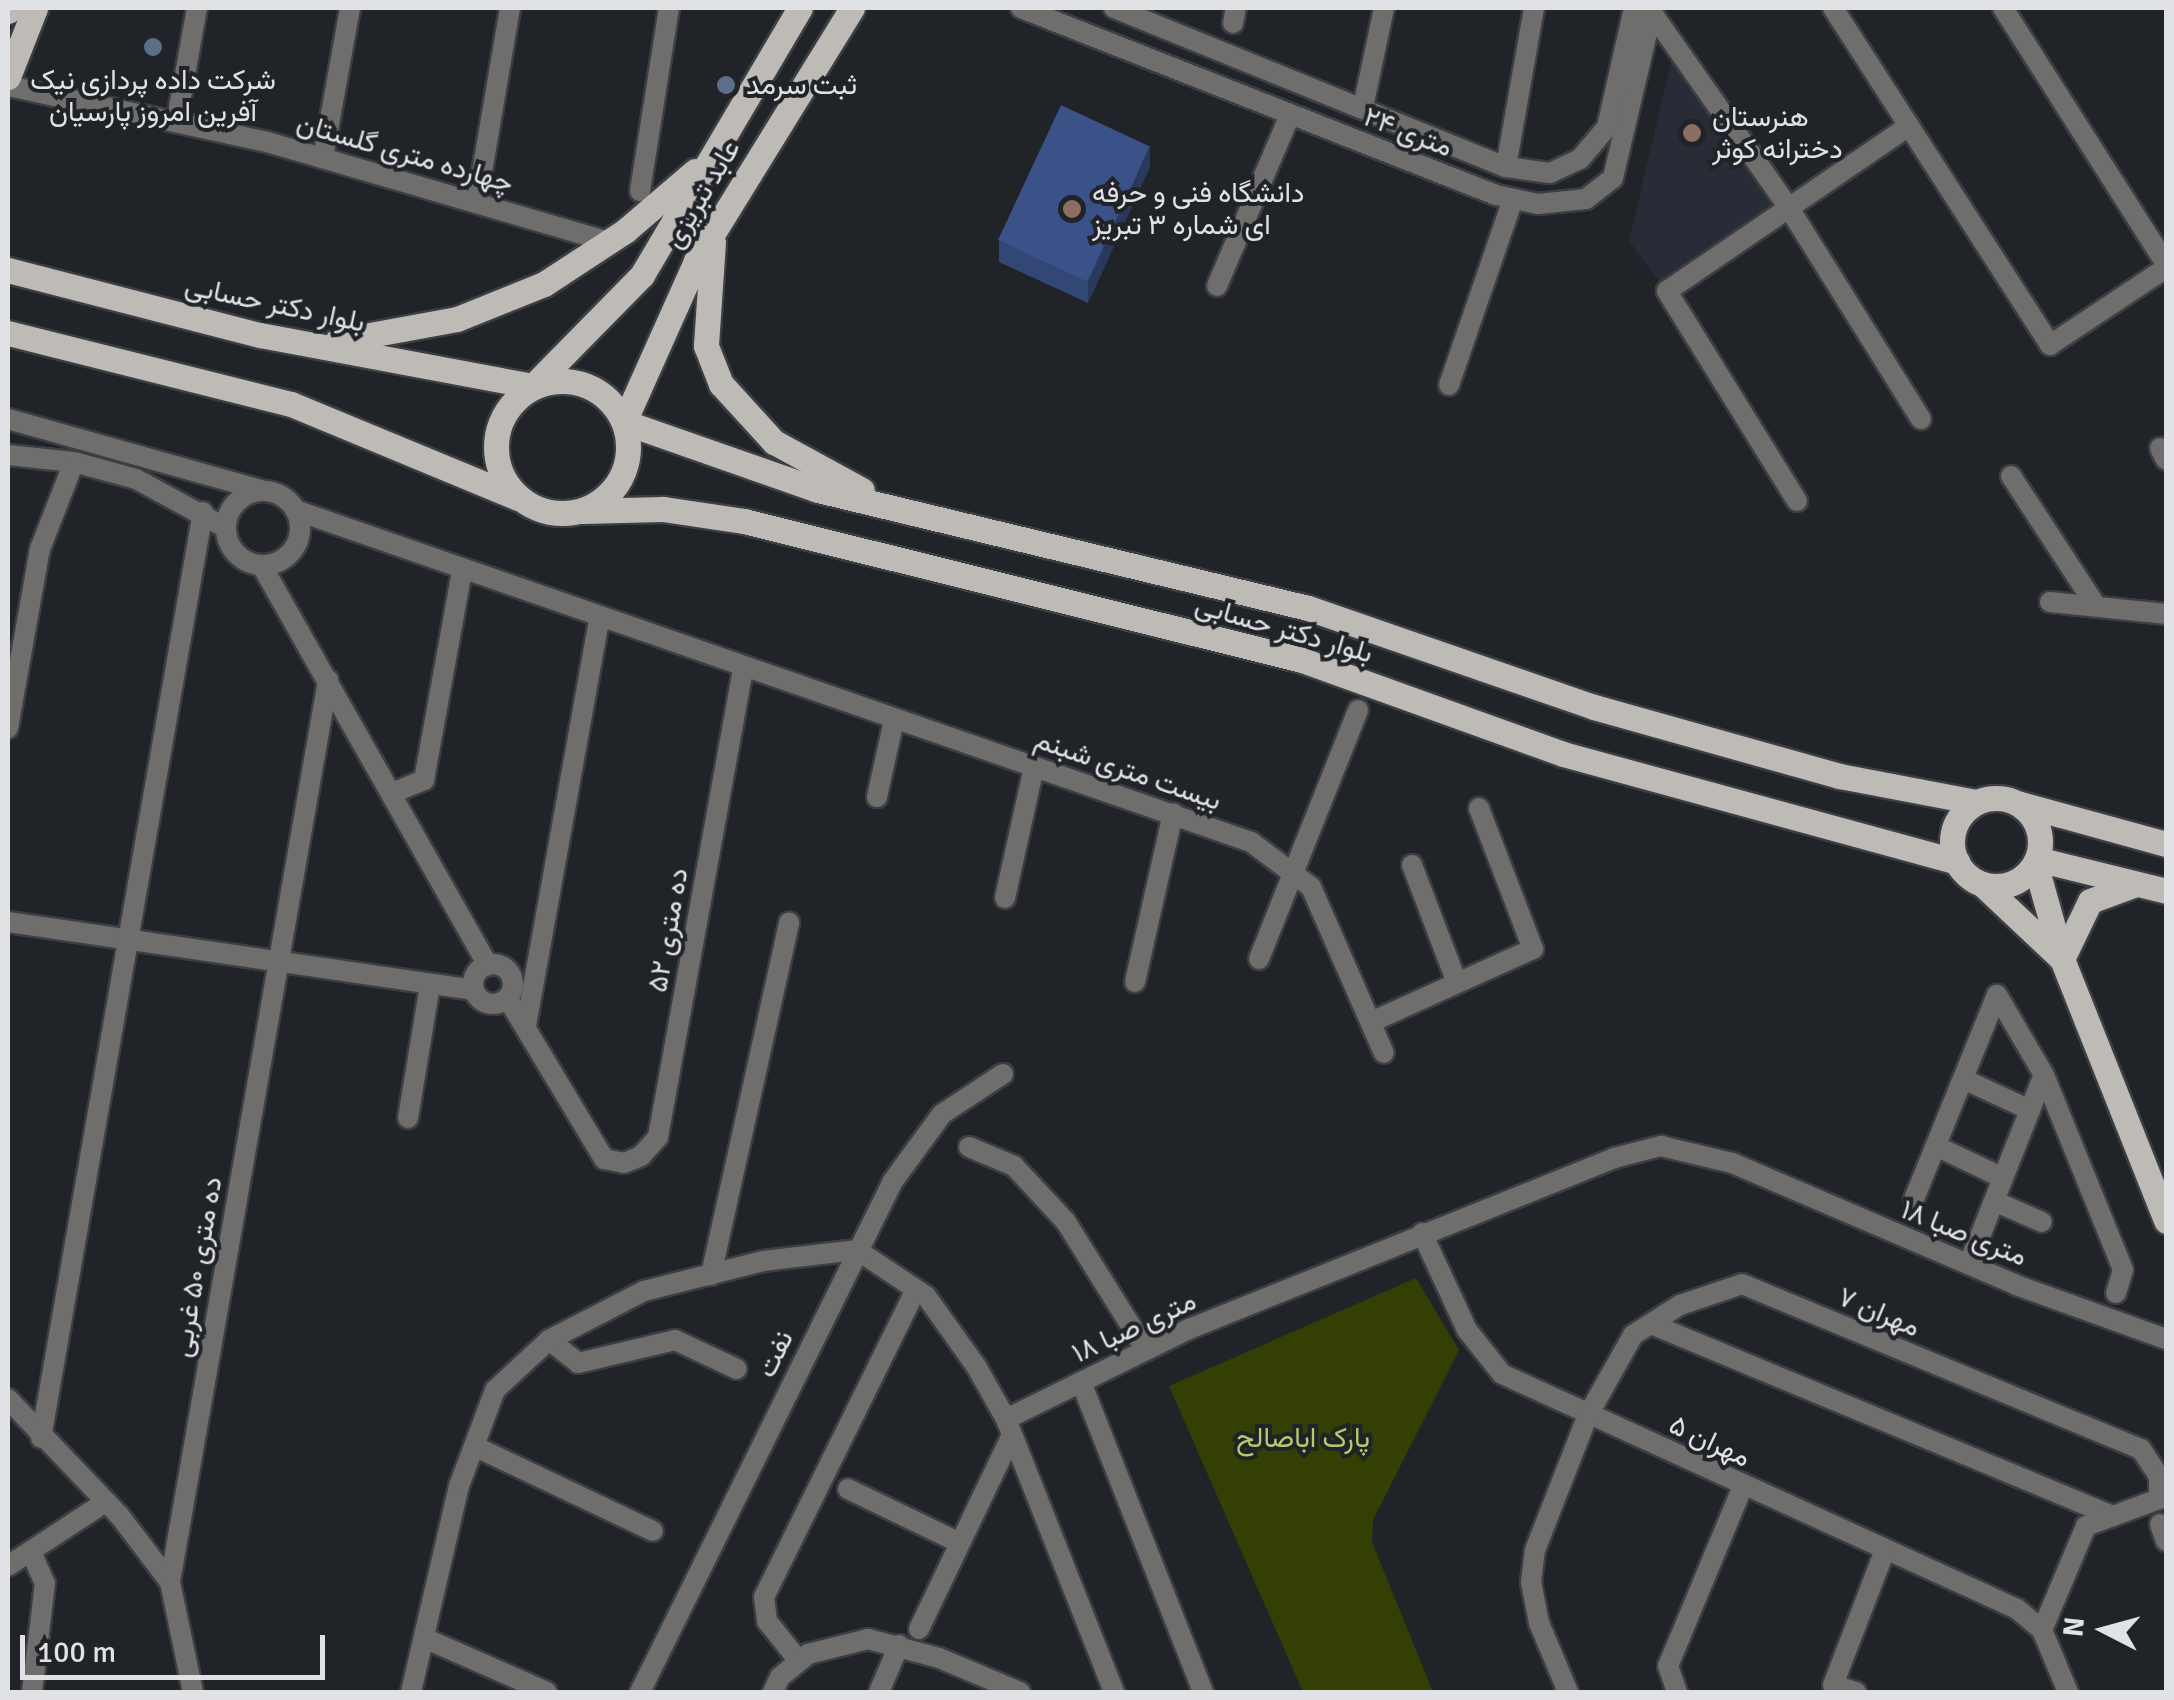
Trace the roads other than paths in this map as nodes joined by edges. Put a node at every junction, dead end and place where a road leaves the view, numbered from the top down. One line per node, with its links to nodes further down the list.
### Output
1 (36, 8): 16 (main road)
2 (197, 8): 20 (street)
3 (350, 8): 22 (street)
4 (510, 8): 27 (street)
5 (669, 8): 25 (street)
6 (800, 8): 23 (main road, عابد تبریزی)
7 (852, 8): 29 (main road, عابد تبریزی)
8 (1021, 8): 15 (street, ۲۴ متری)
9 (1118, 8): 15 (street); 18 (street, ۲۴ متری)
10 (1384, 8): 18 (street)
11 (1534, 8): 24 (street)
12 (1833, 8): 21 (street)
13 (2004, 8): 31 (street)
14 (1646, 9): 24 (street, ۲۴ متری); 26 (street, ۲۴ متری); 28 (street)
15 (1106, 43): 19 (street, ۲۴ متری)
16 (8, 77)
17 (8, 86): 20 (street, چهارده متری گلستان)
18 (1364, 107): 24 (street, ۲۴ متری)
19 (1290, 115): 26 (street, ۲۴ متری); 33 (street)
20 (178, 119): 22 (street, چهارده متری گلستان)
21 (1909, 126): 28 (street); 31 (street)
22 (323, 158): 27 (street, چهارده متری گلستان)
23 (702, 165): 30 (main road); 37 (main road, عابد تبریزی)
24 (1506, 167)
25 (640, 191)
26 (1512, 198): 36 (street)
27 (477, 201): 30 (street, چهارده متری گلستان)
28 (1789, 208): 38 (street); 46 (street)
29 (715, 231): 40 (main road, عابد تبریزی); 49 (main road)
30 (610, 242): 35 (main road)
31 (2166, 266)
32 (9, 270): 35 (main road, بلوار دکتر حسابی)
33 (1217, 286)
34 (8, 333): 45 (main road)
35 (317, 344): 37 (main road, بلوار دکتر حسابی)
36 (1449, 385)
37 (533, 386): 40 (main road); 45 (main road)
38 (1921, 418)
39 (8, 419): 44 (street)
40 (624, 422): 48 (main road); 49 (main road, بلوار دکتر حسابی)
41 (8, 454): 42 (street)
42 (74, 462): 50 (street); 62 (street)
43 (2011, 476): 55 (street)
44 (264, 491): 47 (street); 51 (street)
45 (518, 498): 48 (main road)
46 (1796, 501)
47 (295, 510): 52 (street); 53 (street, بیست متری شبنم)
48 (582, 511): 72 (main road, بلوار دکتر حسابی)
49 (902, 511): 66 (main road, بلوار دکتر حسابی)
50 (203, 512): 51 (street); 80 (street)
51 (226, 528): 52 (street)
52 (262, 566): 59 (street)
53 (462, 570): 57 (street, بیست متری شبنم); 64 (street)
54 (2050, 602): 55 (street)
55 (2096, 606): 56 (street)
56 (2166, 614)
57 (599, 619): 58 (street, بیست متری شبنم); 91 (street)
58 (743, 670): 61 (street, بیست متری شبنم); 91 (street, ده متری ۵۲)
59 (328, 680): 64 (street); 83 (street, ده متری ۵۰ غربی)
60 (1358, 710): 74 (street)
61 (894, 720): 63 (street, بیست متری شبنم); 65 (street)
62 (8, 728)
63 (1034, 766): 69 (street, بیست متری شبنم); 77 (street)
64 (392, 794): 84 (street)
65 (877, 797)
66 (1976, 802): 67 (main road); 72 (main road)
67 (2017, 803): 70 (main road); 71 (main road)
68 (1478, 808): 86 (street)
69 (1173, 813): 74 (street, بیست متری شبنم); 85 (street)
70 (2166, 844)
71 (2036, 861): 75 (main road); 76 (main road); 82 (main road)
72 (1956, 862): 75 (main road)
73 (1412, 865): 86 (street)
74 (1294, 872): 81 (street); 90 (street, بیست متری شبنم)
75 (1982, 884): 82 (main road)
76 (2156, 888): 82 (main road)
77 (1005, 898)
78 (8, 922): 80 (street)
79 (788, 922): 108 (street)
80 (125, 940): 83 (street); 120 (street)
81 (1258, 959)
82 (2062, 959): 103 (main road)
83 (278, 962): 87 (street); 131 (street, ده متری ۵۰ غربی)
84 (488, 964): 88 (street); 89 (street)
85 (1135, 982)
86 (1457, 983): 90 (street)
87 (430, 985): 88 (street); 97 (street)
88 (474, 990): 89 (street)
89 (508, 999): 91 (street)
90 (1371, 1022): 92 (street, بیست متری شبنم)
91 (526, 1026)
92 (1384, 1053)
93 (1003, 1074): 106 (street, نفت)
94 (2044, 1075): 95 (street); 96 (street); 110 (street)
95 (1962, 1079): 96 (street); 98 (street)
96 (2030, 1110): 100 (street)
97 (408, 1118)
98 (1936, 1146): 100 (street); 101 (street)
99 (970, 1147): 114 (street)
100 (2003, 1178): 102 (street)
101 (1914, 1199)
102 (1994, 1201): 104 (street); 107 (street)
103 (2166, 1221)
104 (2042, 1222)
105 (1422, 1233): 107 (street, متری صبا ۱۸); 114 (street, متری صبا ۱۸); 118 (street, مهران ۵)
106 (857, 1250): 108 (street); 109 (street); 141 (street, نفت)
107 (1969, 1264): 112 (street, متری صبا ۱۸)
108 (710, 1274): 113 (street)
109 (916, 1289): 119 (street); 136 (street)
110 (2116, 1294)
111 (1651, 1324): 118 (street, مهران ۷); 125 (street); 125 (street, مهران ۷)
112 (2166, 1339)
113 (550, 1340): 115 (street); 121 (street)
114 (1146, 1350): 116 (street, متری صبا ۱۸)
115 (738, 1369)
116 (1081, 1382): 119 (street, متری صبا ۱۸); 146 (street)
117 (8, 1399): 120 (street)
118 (1588, 1414): 122 (street, مهران ۵); 147 (street, مهران ۷)
119 (1009, 1427): 127 (street); 145 (street)
120 (41, 1438): 124 (street)
121 (474, 1446): 126 (street); 134 (street)
122 (1742, 1486): 128 (street, مهران ۵); 148 (street)
123 (848, 1489): 127 (street)
124 (104, 1503): 129 (street); 131 (street)
125 (2112, 1516): 133 (street)
126 (653, 1531)
127 (958, 1542): 132 (street)
128 (1885, 1550): 133 (street, مهران ۵); 149 (street)
129 (30, 1552): 130 (street); 137 (street)
130 (8, 1566)
131 (170, 1582): 138 (street)
132 (920, 1629)
133 (2042, 1630): 150 (street)
134 (424, 1638): 139 (street); 140 (street)
135 (899, 1644): 136 (street); 143 (street); 144 (street)
136 (799, 1661): 142 (street)
137 (32, 1692)
138 (193, 1692)
139 (411, 1692)
140 (546, 1692)
141 (640, 1692)
142 (773, 1692)
143 (879, 1692)
144 (1020, 1692)
145 (1114, 1692)
146 (1202, 1692)
147 (1568, 1692)
148 (1677, 1692)
149 (1856, 1692)
150 (2068, 1692)

